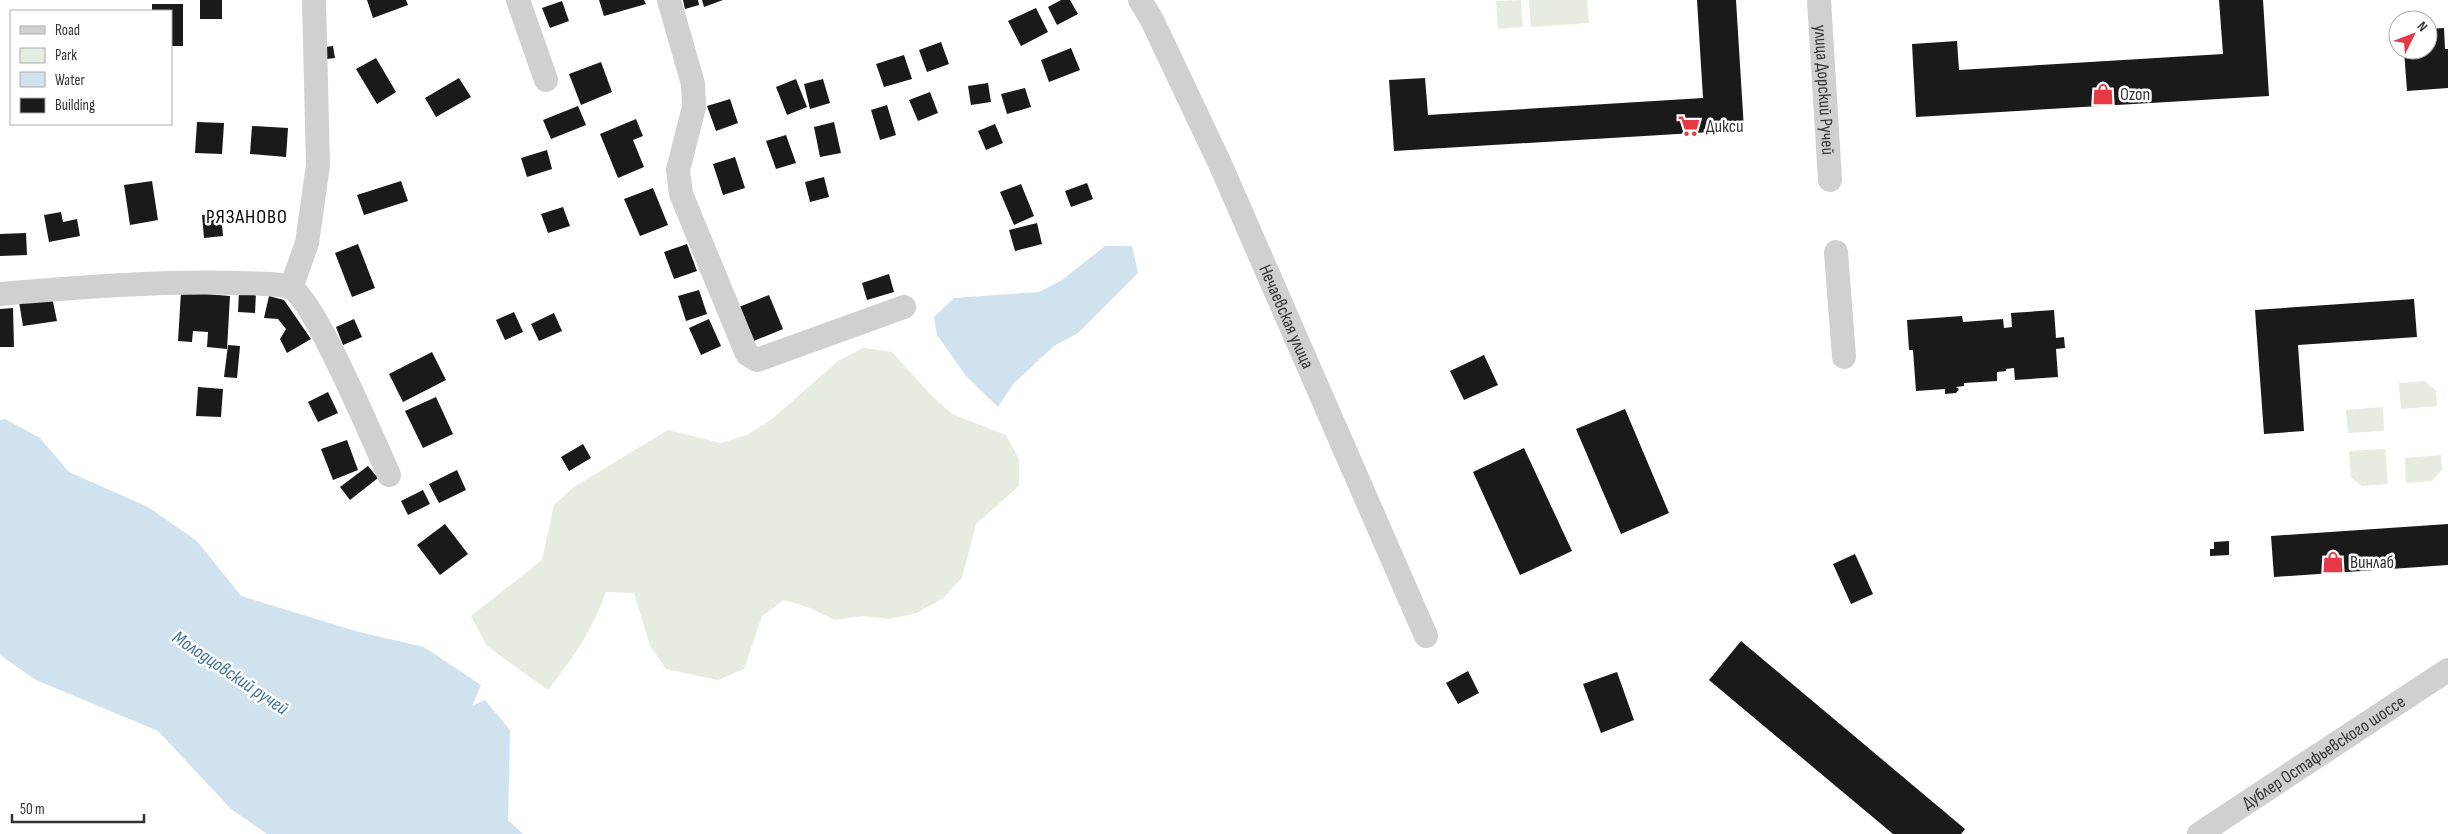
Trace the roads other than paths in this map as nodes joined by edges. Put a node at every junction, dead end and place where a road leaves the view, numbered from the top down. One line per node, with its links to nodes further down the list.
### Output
1 (314, 0): 9 (street)
2 (518, 0): 6 (street)
3 (669, 0): 11 (street)
4 (1140, 0): 14 (street, Нечаевская улица)
5 (1819, 0): 7 (street, улица Дорский Ручей)
6 (546, 80)
7 (1830, 180)
8 (1836, 252): 12 (street)
9 (291, 288): 10 (street); 13 (street)
10 (0, 294)
11 (904, 307)
12 (1844, 357)
13 (389, 475)
14 (1426, 636)
15 (2448, 670): 16 (street, Дублер Остафьевского шоссе)
16 (2199, 834)

